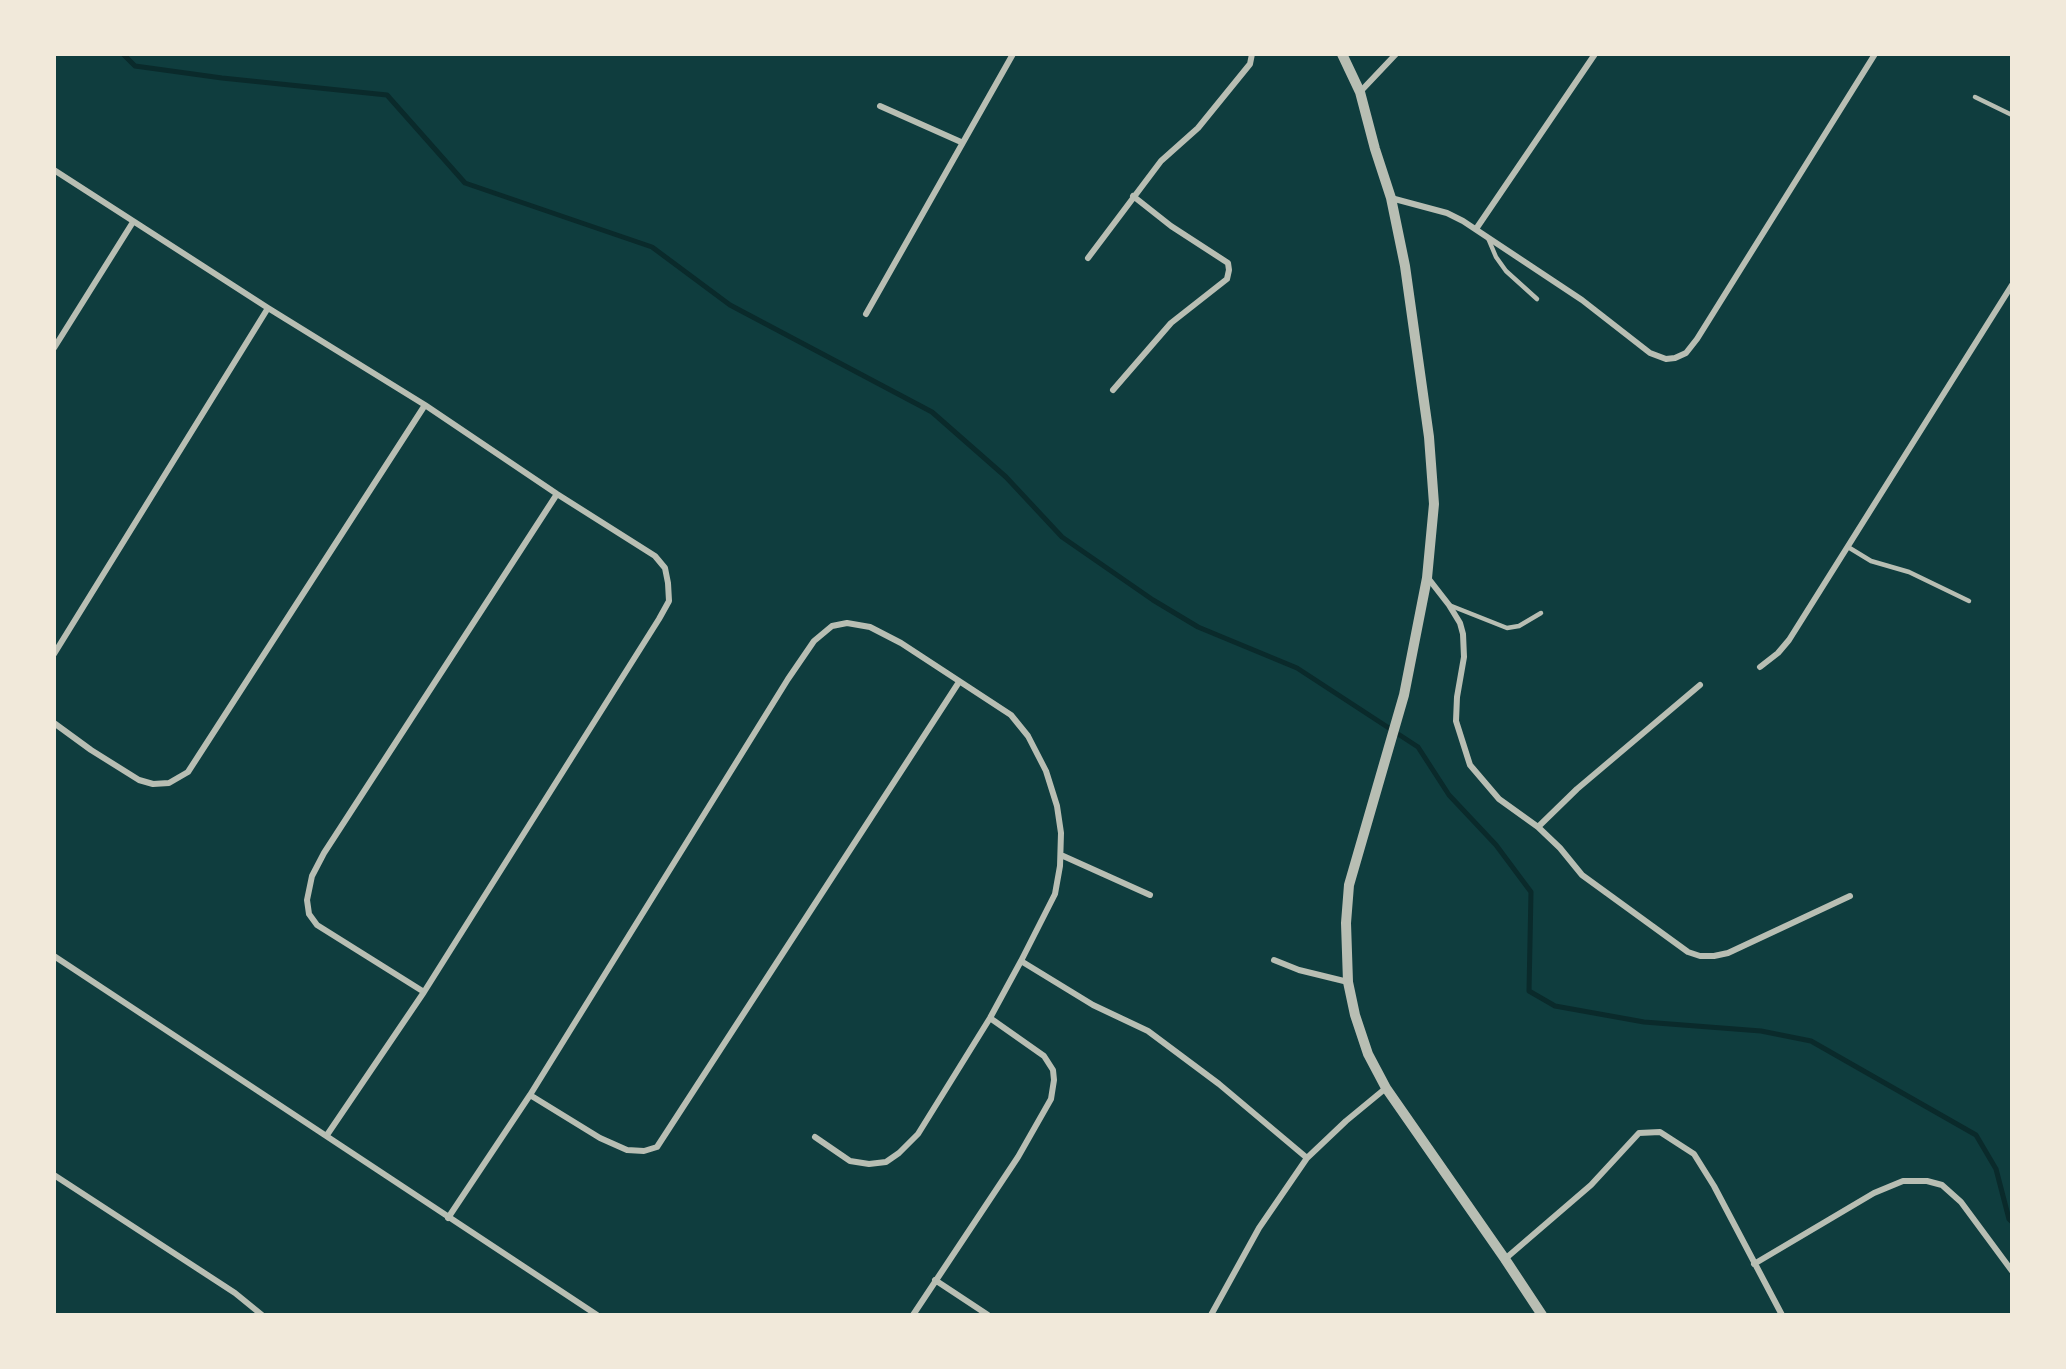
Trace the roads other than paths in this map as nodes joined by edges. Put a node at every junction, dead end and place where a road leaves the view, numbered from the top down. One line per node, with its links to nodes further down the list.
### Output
1 (1013, 54): 11 (street)
2 (1252, 54): 13 (street)
3 (1342, 54): 7 (street)
4 (1396, 54): 7 (street)
5 (1595, 54): 16 (street)
6 (1875, 54): 17 (street)
7 (1360, 92): 14 (street)
8 (1974, 97): 10 (lane)
9 (880, 106): 11 (street)
10 (2012, 115)
11 (962, 142): 22 (street)
12 (54, 170): 15 (street)
13 (1133, 196): 18 (street); 24 (street)
14 (1391, 198): 16 (street); 28 (street)
15 (133, 222): 21 (street); 23 (street)
16 (1476, 229): 17 (street)
17 (1488, 238): 20 (lane)
18 (1088, 258)
19 (2012, 285): 27 (street)
20 (1537, 299)
21 (268, 308): 25 (street); 32 (street)
22 (866, 314)
23 (54, 348)
24 (1113, 390)
25 (425, 405): 26 (street); 36 (street)
26 (557, 495): 45 (street); 45 (street)
27 (1848, 547): 29 (lane); 33 (street)
28 (1427, 578): 30 (street); 44 (street)
29 (1969, 601)
30 (1449, 604): 31 (lane); 37 (street)
31 (1541, 613)
32 (54, 654)
33 (1761, 666)
34 (959, 682): 38 (street); 48 (street); 48 (street)
35 (1700, 686): 37 (street)
36 (54, 723)
37 (1538, 827): 40 (street)
38 (1061, 855): 39 (street); 43 (street)
39 (1150, 895)
40 (1850, 896)
41 (54, 956): 49 (street)
42 (1275, 960): 44 (street)
43 (1021, 961): 46 (street); 51 (street)
44 (1348, 981): 47 (street)
45 (424, 992): 49 (street)
46 (990, 1018): 50 (street); 57 (street)
47 (1386, 1088): 51 (street); 54 (street)
48 (530, 1095): 53 (street)
49 (327, 1135): 53 (street)
50 (815, 1137)
51 (1307, 1158): 62 (street)
52 (54, 1175): 58 (street)
53 (448, 1218): 59 (street)
54 (1505, 1258): 55 (street); 63 (street)
55 (1754, 1264): 56 (street); 64 (street)
56 (2012, 1271)
57 (935, 1280): 60 (street); 61 (street)
58 (262, 1315)
59 (597, 1315)
60 (913, 1315)
61 (988, 1315)
62 (1211, 1315)
63 (1542, 1315)
64 (1782, 1315)

